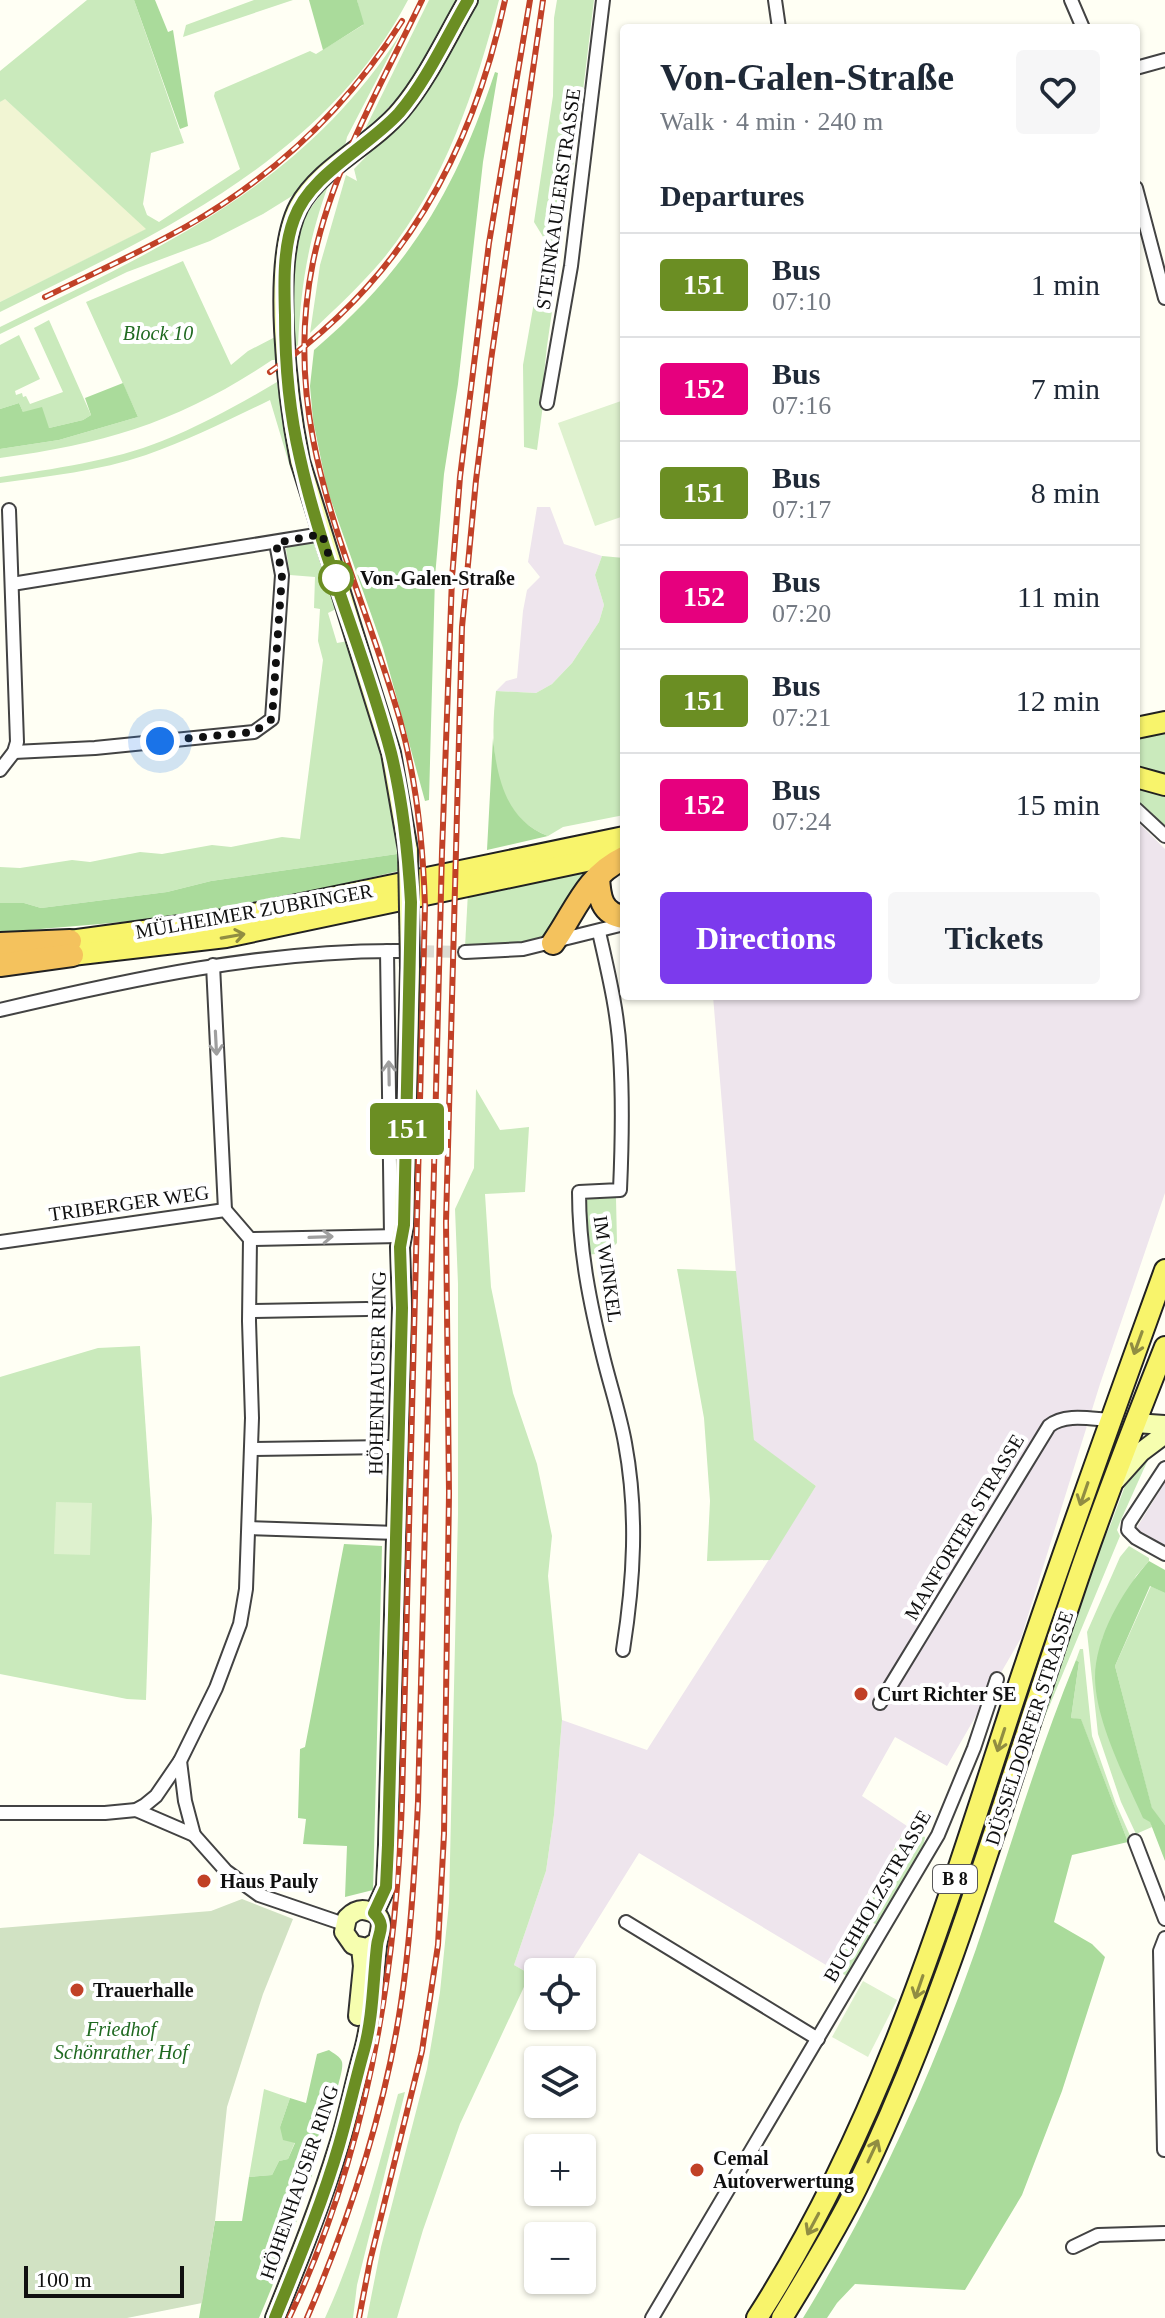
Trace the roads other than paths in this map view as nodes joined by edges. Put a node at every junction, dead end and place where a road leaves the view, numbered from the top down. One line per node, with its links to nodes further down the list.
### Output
1 (468, 0): 13 (street, HÖHENHAUSER RING)
2 (603, 0): 11 (street, STEINKAULERSTRASSE)
3 (775, 0): 5 (street)
4 (1071, 0): 6 (street)
5 (778, 24)
6 (1081, 24)
7 (1165, 60): 8 (street)
8 (1140, 67)
9 (1140, 203): 10 (street)
10 (1164, 290)
11 (547, 403)
12 (9, 510): 15 (street)
13 (322, 534): 14 (street); 36 (street, HÖHENHAUSER RING, bridge)
14 (276, 543): 15 (street); 18 (street)
15 (12, 584): 18 (street)
16 (1165, 722): 17 (main road)
17 (1140, 727)
18 (14, 752): 19 (street)
19 (0, 770)
20 (1140, 778): 21 (main road)
21 (1165, 785)
22 (1140, 813): 23 (street)
23 (1165, 836)
24 (620, 838): 33 (main road, MÜLHEIMER ZUBRINGER)
25 (620, 856): 33 (main road, MÜLHEIMER ZUBRINGER, one-way to 25)
26 (620, 858): 27 (highway)
27 (598, 877): 28 (highway); 31 (highway)
28 (620, 915)
29 (620, 925): 30 (street)
30 (599, 932): 31 (street); 59 (street, IM WINKEL)
31 (553, 943): 35 (street)
32 (0, 944): 33 (highway)
33 (69, 951): 37 (highway)
34 (387, 951): 36 (street); 38 (street); 41 (street, HÖHENHAUSER RING, one-way to 34)
35 (465, 952)
36 (406, 960): 41 (street, HÖHENHAUSER RING)
37 (0, 962)
38 (213, 965): 39 (street); 40 (street, one-way to 40)
39 (0, 1010)
40 (225, 1210): 42 (street, TRIBERGER WEG); 43 (street, TRIBERGER WEG)
41 (397, 1236): 42 (street, one-way to 41); 57 (street, HÖHENHAUSER RING)
42 (250, 1239): 46 (street)
43 (0, 1242)
44 (1165, 1270): 48 (main road, B 8, one-way to 48)
45 (367, 1309): 46 (street)
46 (250, 1311): 53 (street)
47 (1164, 1358): 49 (main road, B 8)
48 (1110, 1420): 49 (main road); 61 (street, MANFORTER STRASSE); 80 (main road, DÜSSELDORFER STRASSE / B 8, one-way to 80)
49 (1135, 1423): 50 (street); 55 (main road, DÜSSELDORFER STRASSE / B 8)
50 (1165, 1425)
51 (1165, 1434): 55 (street)
52 (389, 1447): 53 (street)
53 (251, 1449): 56 (street)
54 (1165, 1468): 58 (street)
55 (1109, 1489): 81 (main road, DÜSSELDORFER STRASSE / B 8, one-way to 55)
56 (249, 1528): 57 (street); 62 (street)
57 (397, 1533): 67 (street, HÖHENHAUSER RING)
58 (1165, 1554)
59 (623, 1650)
60 (997, 1679): 73 (street, BUCHHOLZSTRASSE)
61 (880, 1703)
62 (180, 1761): 63 (street); 65 (street)
63 (136, 1810): 64 (street); 65 (street)
64 (0, 1813)
65 (194, 1835): 70 (street)
66 (1135, 1841): 68 (street)
67 (374, 1913): 70 (street); 72 (street, HÖHENHAUSER RING)
68 (1165, 1919)
69 (626, 1922): 73 (street)
70 (344, 1924): 72 (street)
71 (1165, 1938): 74 (street)
72 (369, 1945): 78 (street, HÖHENHAUSER RING)
73 (818, 2039): 79 (street, BUCHHOLZSTRASSE)
74 (1164, 2107): 75 (street)
75 (1164, 2150)
76 (1165, 2233): 77 (street)
77 (1073, 2247)
78 (275, 2318)
79 (652, 2318)
80 (757, 2318)
81 (782, 2318)

